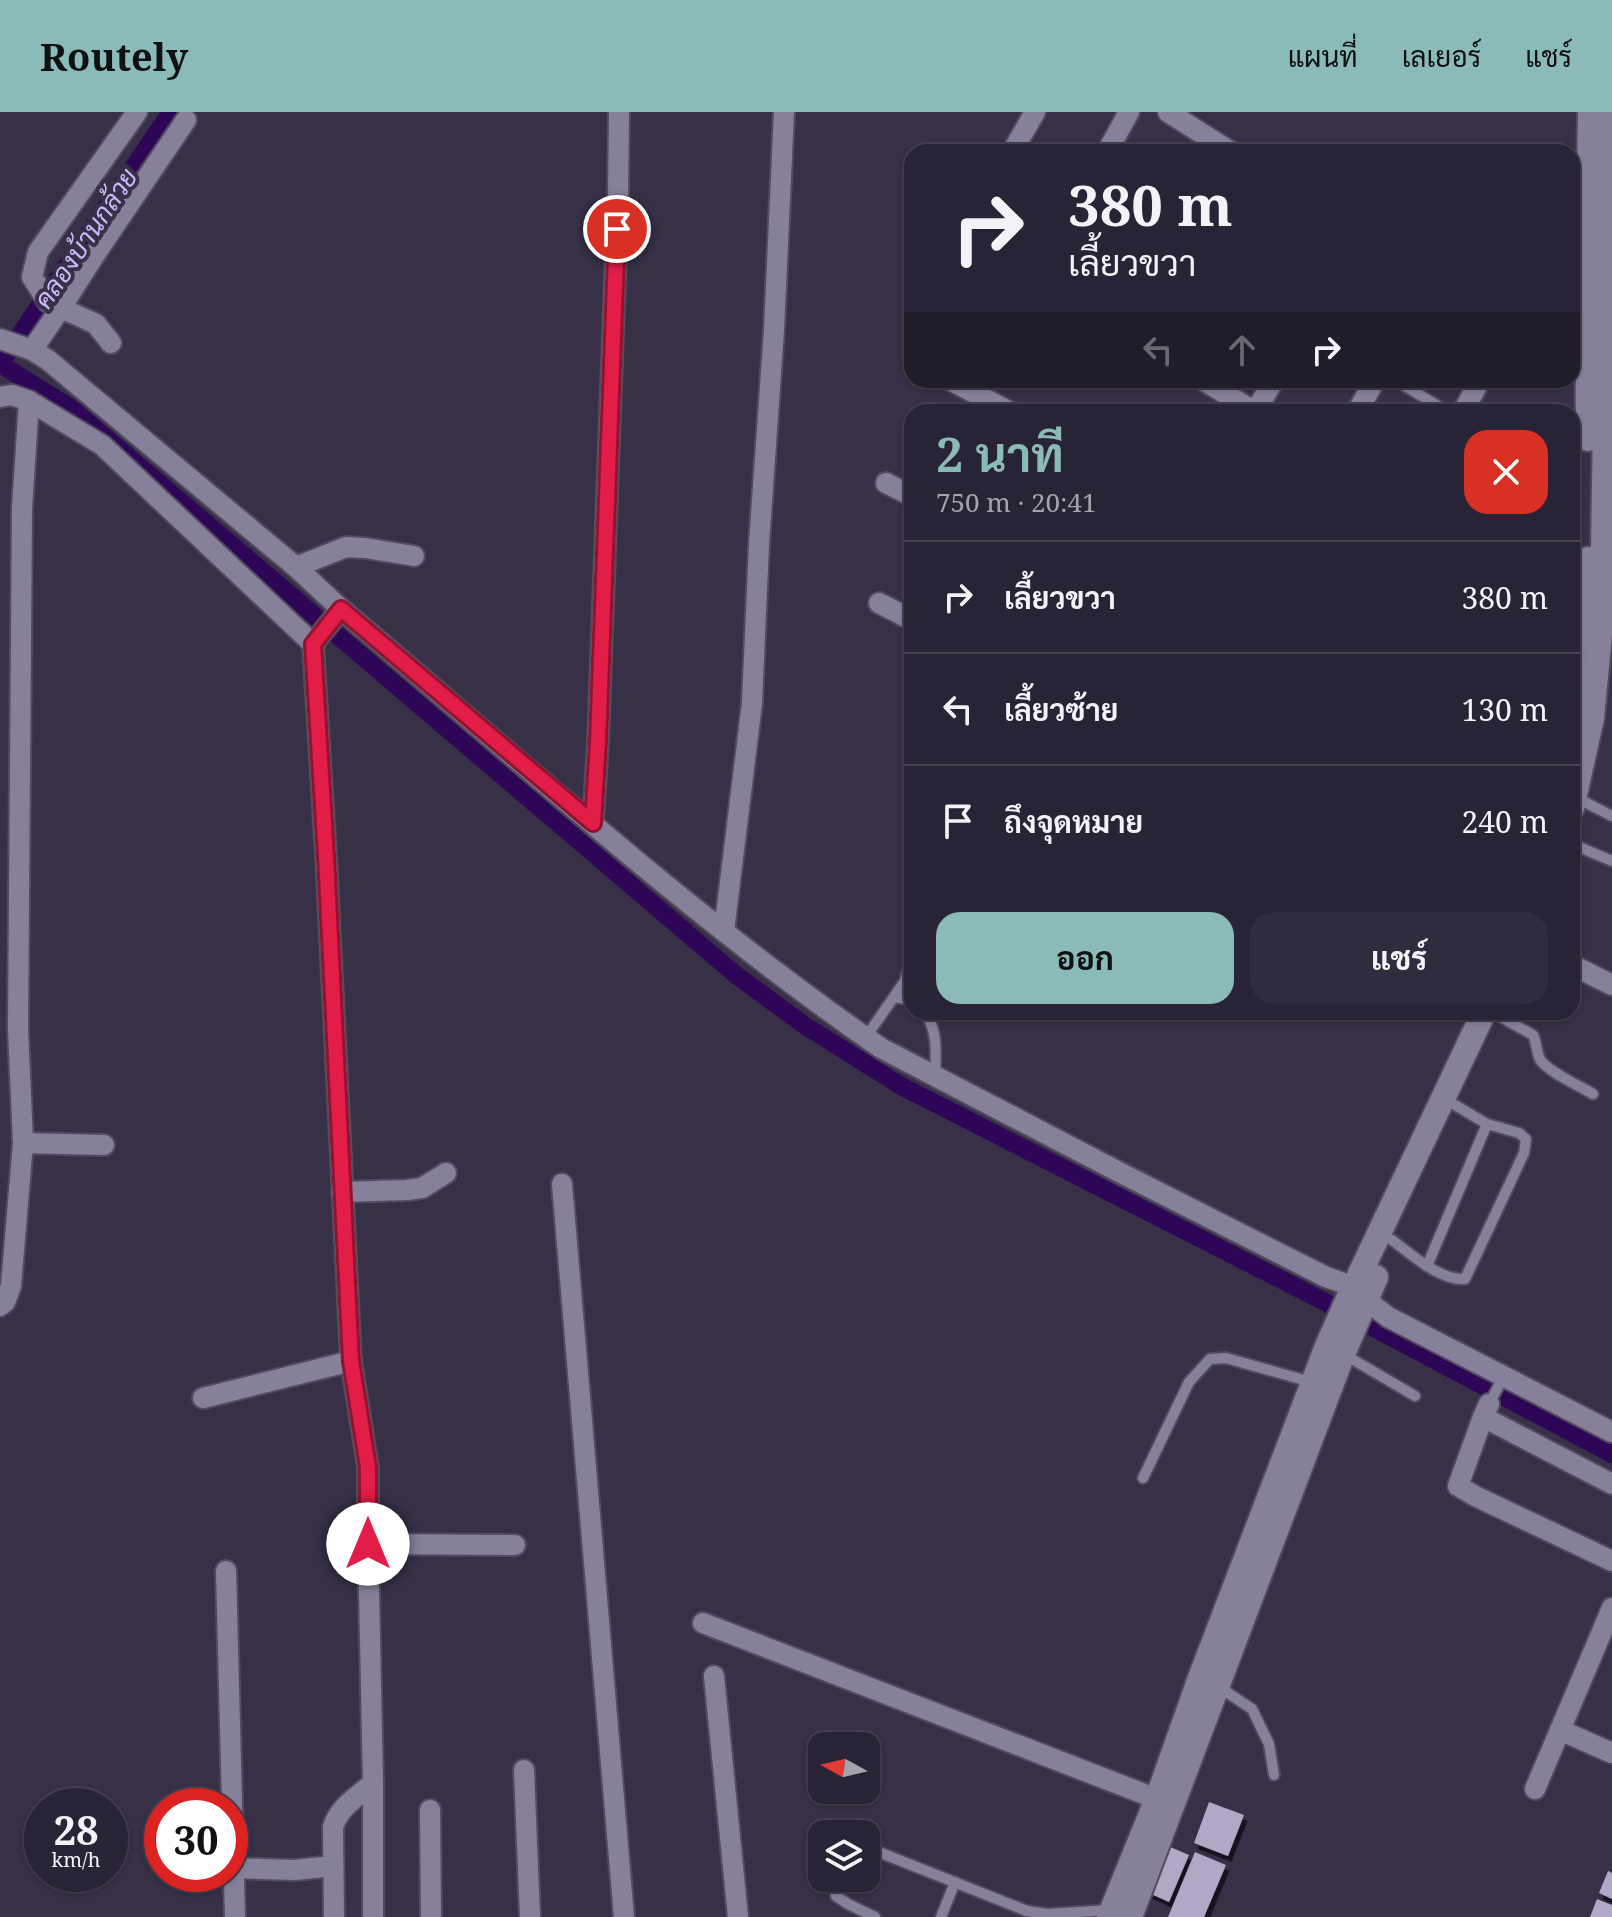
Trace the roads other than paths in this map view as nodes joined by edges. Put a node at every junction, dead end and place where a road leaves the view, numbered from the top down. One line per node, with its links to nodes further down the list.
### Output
1 (137, 112): 14 (street)
2 (619, 112): 41 (street)
3 (784, 112): 44 (street)
4 (1035, 112): 10 (street)
5 (1129, 112): 11 (street)
6 (1168, 112): 12 (street)
7 (1590, 112): 13 (street)
8 (1610, 112): 24 (street)
9 (186, 120): 14 (street)
10 (1019, 144)
11 (1111, 144)
12 (1212, 144)
13 (1580, 279)
14 (55, 305): 17 (street); 18 (street)
15 (1580, 323): 36 (street)
16 (0, 339): 18 (street)
17 (111, 343)
18 (27, 348): 31 (street)
19 (965, 388): 25 (street)
20 (1216, 388): 26 (street)
21 (1408, 388): 27 (lane)
22 (0, 397): 23 (street)
23 (29, 401): 35 (street); 39 (street)
24 (1609, 402): 36 (street)
25 (995, 404)
26 (1242, 404)
27 (1435, 404)
28 (886, 483): 29 (street)
29 (904, 492)
30 (414, 556): 31 (street)
31 (296, 567): 33 (street)
32 (879, 603): 34 (street)
33 (338, 612): 35 (street); 41 (street)
34 (904, 616)
35 (316, 639): 63 (street)
36 (1587, 695): 37 (street)
37 (1580, 775)
38 (1580, 805): 40 (lane)
39 (10, 813): 59 (street)
40 (1612, 816)
41 (593, 823): 44 (street)
42 (1580, 847): 43 (lane)
43 (1612, 861)
44 (724, 931): 54 (street)
45 (1580, 969): 47 (street)
46 (904, 983): 48 (lane)
47 (1612, 985)
48 (895, 997): 49 (lane); 54 (lane)
49 (904, 999)
50 (929, 1020): 55 (lane)
51 (1490, 1020): 57 (street)
52 (1490, 1020): 67 (street)
53 (1506, 1020): 56 (lane)
54 (866, 1037): 55 (street)
55 (935, 1075): 67 (street)
56 (1593, 1094)
57 (1455, 1105): 58 (lane); 64 (street)
58 (1487, 1124): 65 (lane); 65 (lane)
59 (23, 1143): 60 (street); 66 (street)
60 (104, 1145)
61 (446, 1173): 63 (street)
62 (562, 1184): 107 (street)
63 (342, 1192): 68 (street)
64 (1392, 1240): 65 (lane); 67 (street)
65 (1427, 1266)
66 (0, 1306)
67 (1352, 1315): 69 (street); 70 (street); 71 (lane); 84 (street)
68 (351, 1361): 72 (street); 77 (street)
69 (1502, 1380): 73 (lane); 74 (street)
70 (1313, 1383): 75 (lane); 92 (street)
71 (1415, 1396)
72 (203, 1398)
73 (1486, 1411): 76 (street); 79 (street)
74 (1612, 1432)
75 (1143, 1478)
76 (1612, 1484)
77 (368, 1544): 78 (street); 89 (street)
78 (515, 1545)
79 (1612, 1561)
80 (226, 1571): 90 (street)
81 (1612, 1608): 85 (street)
82 (703, 1623): 92 (street)
83 (714, 1676): 108 (street)
84 (1218, 1687): 88 (lane); 101 (street)
85 (1560, 1730): 86 (street); 91 (street)
86 (1612, 1753)
87 (524, 1770): 106 (street)
88 (1274, 1775)
89 (373, 1783): 95 (street); 104 (street)
90 (231, 1788)
91 (1535, 1789)
92 (1157, 1799): 101 (street)
93 (430, 1810): 105 (street)
94 (880, 1853): 97 (lane)
95 (333, 1866): 96 (street); 103 (street)
96 (248, 1868)
97 (955, 1882): 100 (lane); 110 (lane)
98 (234, 1892): 102 (street)
99 (836, 1892): 109 (lane)
100 (1047, 1915): 101 (lane)
101 (1117, 1915)
102 (235, 1917)
103 (334, 1917)
104 (373, 1917)
105 (431, 1917)
106 (530, 1917)
107 (624, 1917)
108 (738, 1917)
109 (875, 1917)
110 (941, 1917)

